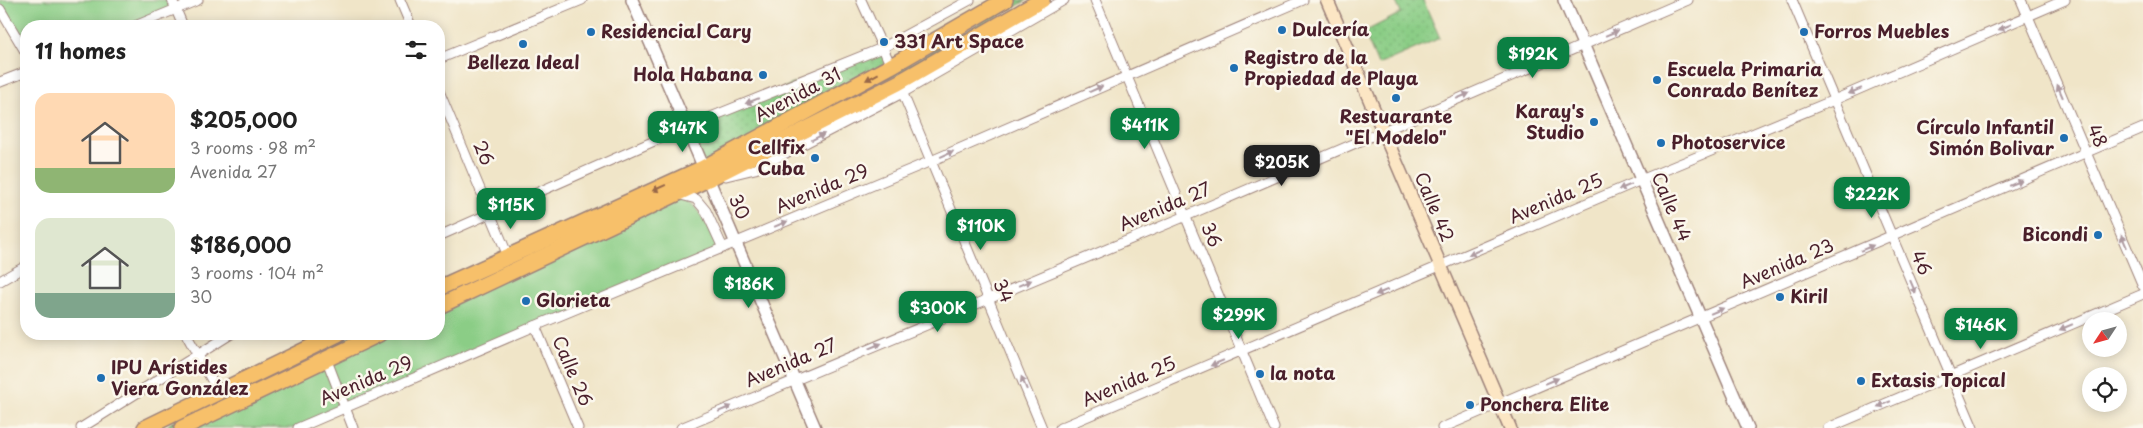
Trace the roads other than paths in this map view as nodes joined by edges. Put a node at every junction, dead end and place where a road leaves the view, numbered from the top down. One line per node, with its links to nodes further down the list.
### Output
1 (172, 0): 19 (street)
2 (198, 0): 19 (street)
3 (400, 0): 24 (street)
4 (582, 0): 28 (street)
5 (632, 0): 36 (street, 30)
6 (861, 0): 27 (street)
7 (970, 0): 27 (street, Avenida 31)
8 (1005, 0): 29 (main road, Avenida 31)
9 (1042, 0): 33 (main road, Avenida 31)
10 (1064, 0): 33 (street, Avenida 31)
11 (1094, 0): 31 (street, 36)
12 (1303, 0): 31 (street, Avenida 29)
13 (1327, 0): 38 (main road, Calle 42)
14 (1564, 0): 26 (street, Calle 44)
15 (1688, 0): 26 (street, Avenida 27, one-way to 15)
16 (1792, 0): 34 (street, 46)
17 (2020, 0): 21 (street, 48)
18 (2065, 0): 21 (street, Avenida 25)
19 (176, 9): 22 (street); 23 (street)
20 (0, 10): 25 (street)
21 (2028, 17): 34 (street, Avenida 25, one-way to 34); 39 (street, 48, one-way to 21)
22 (149, 20)
23 (181, 20)
24 (408, 20)
25 (20, 43)
26 (1583, 45): 38 (street, Avenida 27, one-way to 26); 42 (street, Calle 44)
27 (882, 48): 29 (street); 36 (street, Avenida 31, one-way to 36)
28 (445, 56)
29 (891, 66): 41 (main road, Avenida 31, one-way to 41)
30 (20, 74): 32 (street)
31 (1127, 76): 40 (street, Avenida 29, one-way to 31); 45 (street, 36)
32 (0, 82)
33 (900, 88): 40 (street, 34); 41 (main road, Avenida 31, one-way to 33)
34 (1834, 100): 42 (street, Avenida 25); 47 (street, 46)
35 (445, 106): 44 (street, 26)
36 (686, 127): 41 (street, 30); 44 (street, Avenida 31)
37 (2143, 128): 39 (street, Avenida 23)
38 (1383, 130): 45 (street, Avenida 27); 51 (main road, Calle 42)
39 (2086, 153): 47 (street, Avenida 23, one-way to 39); 55 (street, 48, one-way to 39)
40 (931, 161): 48 (street, Avenida 29, one-way to 40); 57 (street, 34)
41 (706, 174): 43 (main road, Avenida 31); 48 (street, 30); 50 (main road, Avenida 31, one-way to 50)
42 (1641, 180): 51 (street, Avenida 25, one-way to 51); 59 (street, Calle 44)
43 (677, 194): 49 (street); 58 (main road, Avenida 31)
44 (491, 214): 46 (street, Avenida 31); 50 (street, 26)
45 (1186, 216): 57 (street, Avenida 27, one-way to 45); 65 (street, 36)
46 (445, 233)
47 (1892, 237): 59 (street, Avenida 23, one-way to 47); 68 (street, 46, one-way to 68)
48 (736, 242): 49 (street, Avenida 29); 69 (street, 30)
49 (723, 248): 60 (street, Avenida 29)
50 (508, 256): 54 (main road, Avenida 31)
51 (1440, 266): 65 (street, Avenida 25, one-way to 65); 71 (main road, Calle 42)
52 (20, 269): 53 (street)
53 (0, 281)
54 (445, 285)
55 (2143, 286)
56 (2143, 294): 68 (street, one-way to 68)
57 (989, 299): 69 (street, Avenida 27, one-way to 57); 83 (street, 34, one-way to 57)
58 (445, 303)
59 (1700, 318): 71 (street, Avenida 23, one-way to 59); 88 (street, Calle 44)
60 (535, 326): 72 (street, Avenida 29); 80 (street, Calle 26)
61 (190, 340): 66 (street)
62 (221, 340): 66 (street)
63 (314, 340): 70 (main road)
64 (366, 340): 67 (main road)
65 (1242, 352): 84 (street, Avenida 25, one-way to 84); 85 (street, 36)
66 (198, 354): 70 (street); 74 (street)
67 (326, 358): 72 (street); 77 (main road)
68 (1951, 375): 89 (street, one-way to 89); 90 (street, 46)
69 (794, 379): 81 (street, Avenida 27, one-way to 69); 82 (street, 30)
70 (218, 391): 73 (main road)
71 (1500, 404): 86 (street, Avenida 23); 87 (main road, Calle 42)
72 (346, 408): 78 (street, Avenida 29); 79 (street)
73 (172, 414): 75 (main road); 76 (main road)
74 (81, 428)
75 (145, 428)
76 (163, 428)
77 (182, 428)
78 (298, 428)
79 (353, 428)
80 (578, 428)
81 (681, 428)
82 (815, 428)
83 (1042, 428)
84 (1060, 428)
85 (1274, 428)
86 (1442, 428)
87 (1510, 428)
88 (1748, 428)
89 (1828, 428)
90 (1973, 428)

